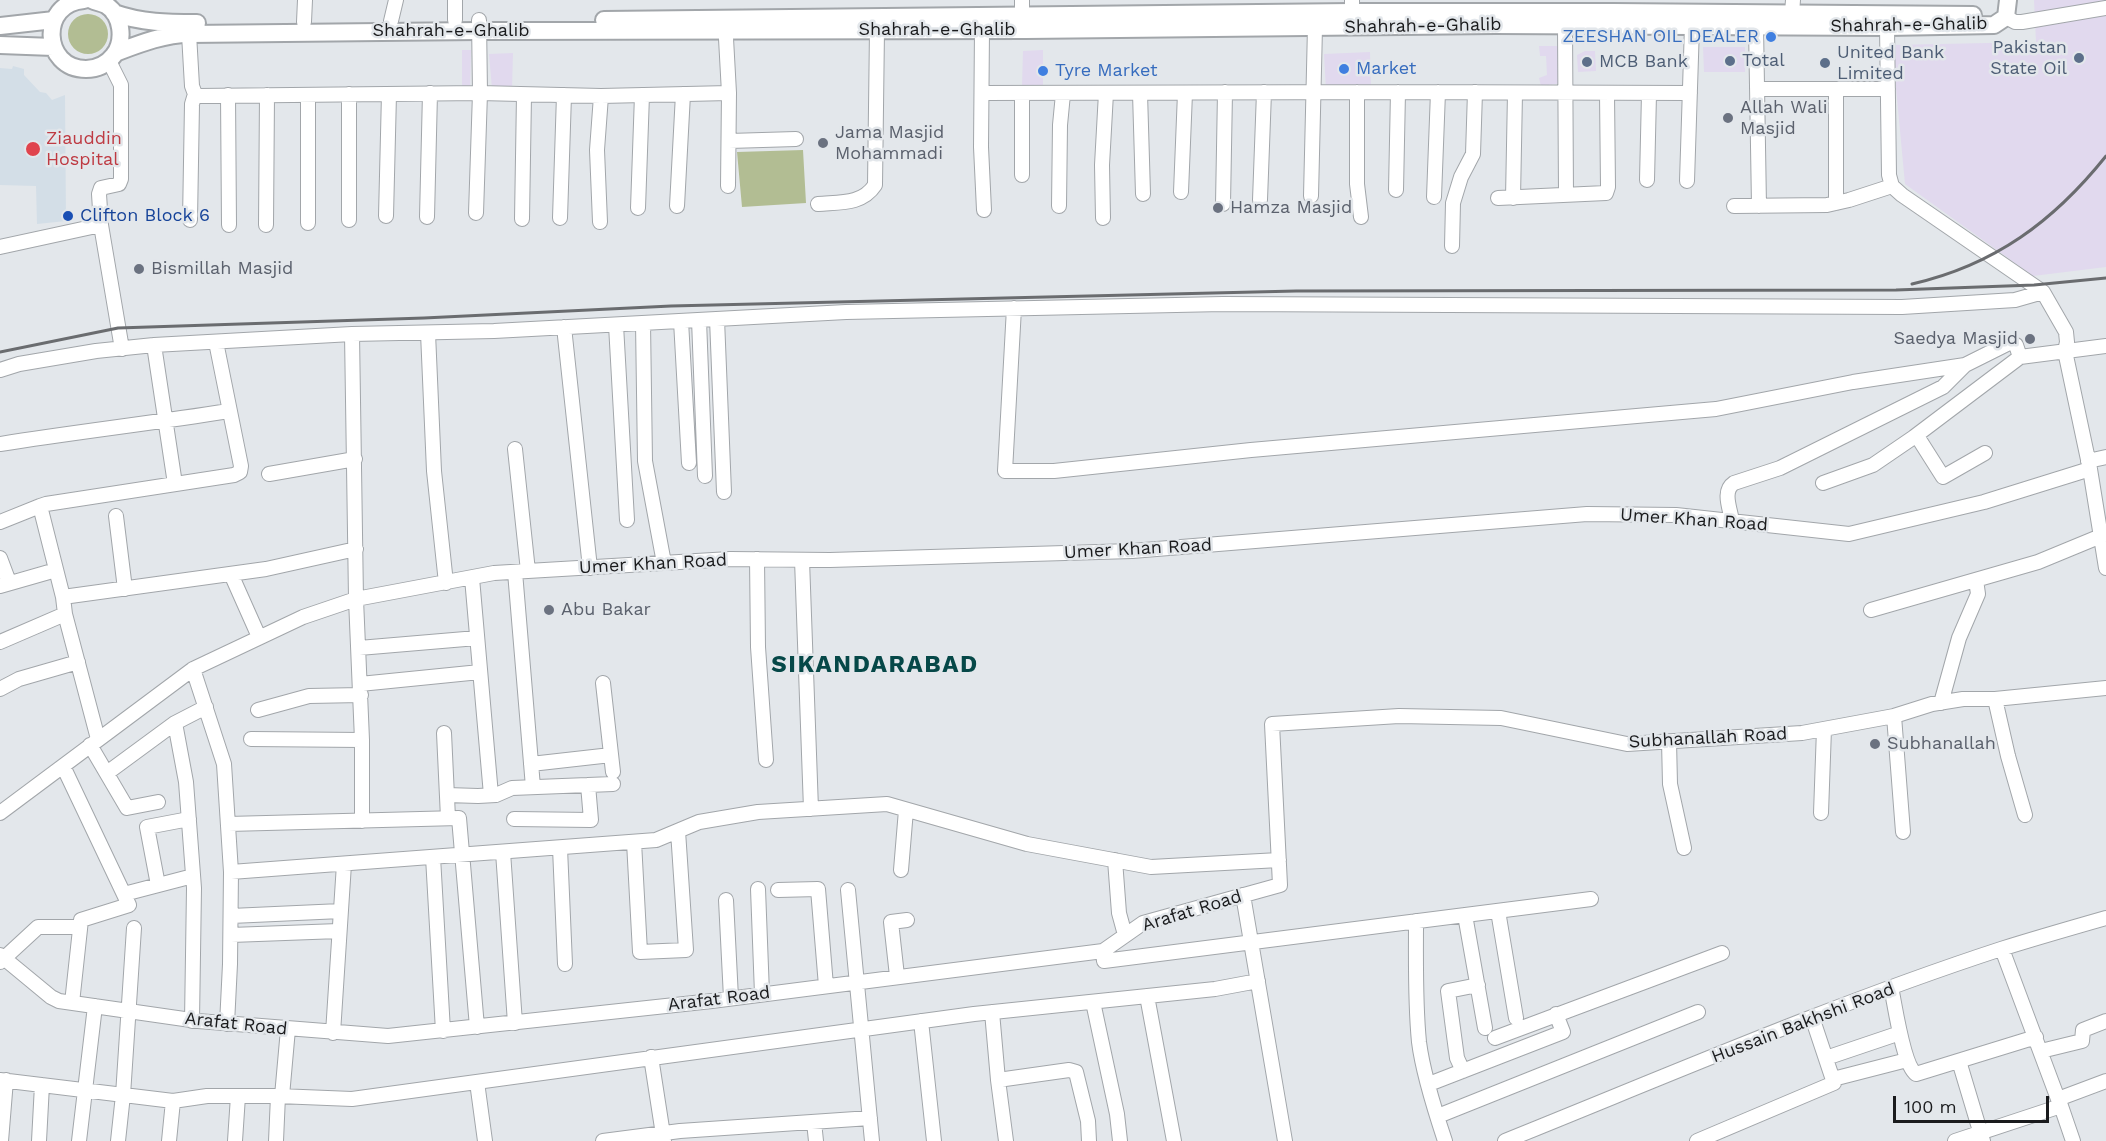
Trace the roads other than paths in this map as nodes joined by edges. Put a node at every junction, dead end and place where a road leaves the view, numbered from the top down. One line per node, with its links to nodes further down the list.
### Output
1 (84, 0): 12 (main road)
2 (305, 0): 16 (street)
3 (396, 0): 15 (street)
4 (455, 0): 14 (street)
5 (104, 4): 25 (main road); 30 (main road)
6 (1352, 6): 7 (main road, Shahrah-e-Ghalib); 10 (main road, Shahrah-e-Ghalib)
7 (1492, 6): 8 (main road, Shahrah-e-Ghalib)
8 (1614, 6): 9 (main road, Shahrah-e-Ghalib)
9 (1792, 6): 13 (main road, Shahrah-e-Ghalib)
10 (1022, 8): 17 (main road, Shahrah-e-Ghalib)
11 (2106, 8): 13 (street)
12 (60, 9): 19 (main road); 29 (main road)
13 (2006, 12): 24 (main road, Shahrah-e-Ghalib)
14 (455, 20): 15 (main road, Shahrah-e-Ghalib); 18 (main road, Shahrah-e-Ghalib)
15 (391, 21): 16 (main road, Shahrah-e-Ghalib)
16 (304, 22): 25 (main road, Shahrah-e-Ghalib)
17 (725, 24): 18 (main road, Shahrah-e-Ghalib); 26 (main road, Shahrah-e-Ghalib); 43 (street)
18 (479, 25): 25 (main road, Shahrah-e-Ghalib); 42 (street)
19 (0, 26)
20 (1565, 26): 21 (main road, Shahrah-e-Ghalib); 23 (main road, Shahrah-e-Ghalib); 57 (street)
21 (1692, 26): 22 (main road, Shahrah-e-Ghalib); 49 (street)
22 (1756, 26): 24 (main road, Shahrah-e-Ghalib); 31 (street)
23 (1315, 27): 27 (main road, Shahrah-e-Ghalib); 36 (street)
24 (1887, 27): 33 (street)
25 (186, 30): 30 (main road); 50 (street)
26 (877, 30): 27 (main road, Shahrah-e-Ghalib); 83 (street)
27 (982, 30): 44 (street)
28 (0, 45): 29 (main road)
29 (53, 47): 30 (main road)
30 (112, 57): 102 (street)
31 (1757, 89): 32 (street); 88 (street)
32 (1836, 89): 33 (street); 82 (street)
33 (1888, 89): 72 (street)
34 (1224, 92): 35 (street); 47 (street); 84 (street)
35 (1264, 92): 36 (street); 81 (street)
36 (1313, 92): 37 (street); 77 (street)
37 (1357, 92): 38 (street); 94 (street)
38 (1398, 92): 39 (street); 73 (street)
39 (1438, 92): 40 (street); 78 (street)
40 (1476, 92): 48 (street); 105 (street)
41 (429, 93): 42 (street); 52 (street); 93 (street)
42 (480, 93): 53 (street); 91 (street)
43 (729, 93): 54 (street); 67 (street)
44 (982, 93): 55 (street); 90 (street)
45 (1106, 93): 46 (street); 56 (street); 96 (street)
46 (1140, 93): 47 (street); 75 (street)
47 (1185, 93): 74 (street)
48 (1515, 93): 57 (street); 80 (street)
49 (1690, 93): 59 (street); 70 (street)
50 (195, 94): 60 (street); 98 (street)
51 (349, 94): 52 (street); 62 (street); 99 (street)
52 (389, 94): 92 (street)
53 (524, 94): 63 (street); 97 (street)
54 (682, 94): 64 (street); 85 (street)
55 (1022, 94): 56 (street); 68 (street)
56 (1063, 94): 86 (street)
57 (1565, 94): 58 (street); 76 (street)
58 (1607, 94): 59 (street); 76 (street)
59 (1649, 94): 69 (street)
60 (228, 95): 61 (street); 103 (street)
61 (267, 95): 62 (street); 104 (street)
62 (308, 95): 100 (street)
63 (564, 95): 65 (street); 95 (street)
64 (642, 95): 65 (street); 89 (street)
65 (601, 96): 101 (street)
66 (796, 139): 67 (street)
67 (729, 141): 71 (street)
68 (1022, 175)
69 (1647, 180)
70 (1687, 181)
71 (728, 186)
72 (1892, 186): 82 (street); 107 (street)
73 (1396, 190)
74 (1181, 192)
75 (1143, 194)
76 (1566, 195): 80 (street)
77 (1311, 196)
78 (1434, 197)
79 (1498, 198): 80 (street)
80 (1513, 198)
81 (1260, 200)
82 (1836, 203): 88 (street)
83 (818, 204)
84 (1223, 204)
85 (676, 206)
86 (1059, 206)
87 (1734, 206): 88 (street)
88 (1759, 206)
89 (638, 208)
90 (984, 210)
91 (476, 213)
92 (386, 216)
93 (427, 217)
94 (1361, 217)
95 (560, 218)
96 (1103, 218)
97 (522, 219)
98 (190, 220)
99 (349, 220)
100 (308, 222)
101 (600, 222)
102 (101, 225): 106 (street); 120 (street)
103 (229, 225)
104 (266, 225)
105 (1452, 246)
106 (0, 247)
107 (2043, 292): 108 (street); 121 (street)
108 (1014, 308): 109 (street); 123 (street)
109 (717, 319): 110 (street); 139 (street)
110 (699, 320): 111 (street); 136 (street)
111 (681, 321): 112 (street); 133 (street)
112 (643, 323): 113 (street); 150 (street)
113 (616, 325): 114 (street); 142 (street)
114 (564, 327): 115 (street); 151 (street)
115 (429, 333): 116 (street); 158 (street)
116 (352, 334): 117 (street); 132 (street)
117 (216, 342): 118 (street); 125 (street)
118 (154, 345): 120 (street); 126 (street)
119 (2106, 346): 121 (street)
120 (122, 349): 124 (street)
121 (2065, 351): 122 (street); 134 (street)
122 (2020, 357): 123 (street); 127 (street)
123 (1965, 365): 143 (street)
124 (0, 370)
125 (229, 411): 126 (street); 138 (street)
126 (165, 421): 128 (street); 138 (street)
127 (1917, 436): 130 (street); 137 (street)
128 (0, 444)
129 (515, 449): 154 (street)
130 (1985, 453)
131 (2106, 457): 134 (street, Umer Khan Road)
132 (355, 459): 135 (street); 146 (street)
133 (689, 463)
134 (2089, 465): 143 (street, Umer Khan Road); 145 (street)
135 (269, 474)
136 (705, 476)
137 (1823, 483)
138 (175, 484): 140 (street)
139 (724, 492)
140 (40, 506): 144 (street); 153 (street)
141 (116, 516): 160 (street)
142 (627, 520)
143 (1732, 521): 149 (street, Umer Khan Road)
144 (0, 522)
145 (2101, 536): 152 (street); 157 (street)
146 (356, 549): 155 (street); 162 (street)
147 (0, 558): 159 (street)
148 (757, 560): 149 (street, Umer Khan Road); 150 (street, Umer Khan Road); 190 (street)
149 (802, 560): 198 (street)
150 (664, 563): 151 (street, Umer Khan Road)
151 (590, 568): 154 (street, Umer Khan Road)
152 (2106, 568)
153 (56, 570): 159 (street); 161 (street)
154 (522, 572): 156 (street, Umer Khan Road); 191 (street)
155 (231, 574): 160 (street); 165 (street)
156 (472, 578): 158 (street, Umer Khan Road); 166 (street)
157 (1976, 580): 163 (street); 177 (street)
158 (446, 583): 162 (street, Umer Khan Road)
159 (5, 584)
160 (125, 589): 161 (street)
161 (63, 597): 164 (street)
162 (356, 599): 165 (street, Umer Khan Road); 168 (street)
163 (1871, 610)
164 (65, 614): 167 (street); 169 (street)
165 (259, 637): 170 (street, Umer Khan Road)
166 (477, 638): 168 (street); 171 (street)
167 (0, 642)
168 (358, 648): 175 (street)
169 (78, 662): 174 (street); 188 (street)
170 (193, 669): 178 (street); 188 (street, Umer Khan Road)
171 (480, 672): 175 (street); 197 (street)
172 (603, 684): 189 (street)
173 (2106, 688): 176 (street, Subhanallah Road)
174 (0, 689)
175 (360, 689): 179 (street); 186 (street)
176 (1995, 699): 177 (street, Subhanallah Road); 202 (street)
177 (1941, 703): 180 (street, Subhanallah Road)
178 (206, 708): 181 (street); 207 (street)
179 (258, 710)
180 (1894, 716): 183 (street, Subhanallah Road); 210 (street)
181 (175, 723): 193 (street); 204 (street)
182 (1272, 724): 187 (street, Subhanallah Road); 218 (street, Arafat Road)
183 (1824, 729): 187 (street, Subhanallah Road); 201 (street)
184 (444, 733): 196 (street)
185 (252, 739): 186 (street)
186 (362, 740): 206 (street)
187 (1669, 741): 213 (street)
188 (94, 742): 192 (street, Umer Khan Road); 193 (street)
189 (611, 755): 191 (street); 194 (street)
190 (766, 760)
191 (531, 764): 195 (street)
192 (63, 766): 200 (street, Umer Khan Road); 227 (street)
193 (107, 773): 208 (street)
194 (588, 785): 195 (street); 205 (street)
195 (533, 787): 197 (street)
196 (447, 795): 197 (street); 203 (street)
197 (491, 795)
198 (811, 809): 199 (street); 209 (street)
199 (906, 810): 217 (street); 220 (street)
200 (0, 813)
201 (1821, 813)
202 (2025, 815)
203 (448, 818): 206 (street); 215 (street)
204 (189, 819): 208 (street); 222 (street)
205 (514, 819)
206 (362, 821): 207 (street)
207 (228, 824): 221 (street)
208 (152, 826): 223 (street)
209 (678, 831): 211 (street); 211 (street)
210 (1903, 832)
211 (634, 842): 212 (street)
212 (560, 848): 214 (street); 248 (street)
213 (1684, 848)
214 (503, 852): 215 (street); 270 (street)
215 (461, 855): 216 (street); 272 (street)
216 (433, 857): 219 (street); 275 (street)
217 (1115, 860): 218 (street); 242 (street)
218 (1279, 860): 228 (street, Arafat Road)
219 (344, 864): 221 (street); 231 (street)
220 (901, 870)
221 (231, 872): 233 (street)
222 (193, 876): 223 (street); 267 (street)
223 (158, 885): 227 (street)
224 (758, 889): 255 (street)
225 (778, 890): 252 (street)
226 (848, 890): 250 (street)
227 (123, 894): 238 (street)
228 (1244, 895): 242 (street, Arafat Road); 243 (street)
229 (1591, 899): 232 (street)
230 (726, 900): 257 (street)
231 (341, 910): 233 (street); 240 (street)
232 (1498, 911): 234 (street); 266 (street)
233 (231, 915): 241 (street)
234 (1465, 915): 237 (street); 253 (street)
235 (2106, 918): 244 (street, Hussain Bakhshi Road)
236 (907, 920): 249 (street)
237 (1416, 921): 243 (street); 290 (street)
238 (81, 927): 247 (street); 259 (street)
239 (134, 928): 261 (street)
240 (339, 932): 241 (street); 276 (street)
241 (231, 935): 271 (street)
242 (1125, 935): 245 (street, Arafat Road)
243 (1252, 942): 245 (street); 251 (street)
244 (2002, 949): 254 (street, Hussain Bakhshi Road); 278 (street)
245 (1103, 951): 249 (street, Arafat Road)
246 (1722, 952): 264 (street)
247 (1, 959): 259 (street, Arafat Road)
248 (565, 964)
249 (897, 976): 250 (street, Arafat Road)
250 (858, 981): 252 (street, Arafat Road); 274 (street)
251 (1258, 981): 256 (street); 320 (street)
252 (826, 986): 255 (street, Arafat Road)
253 (1478, 986): 264 (street); 284 (street)
254 (1891, 987): 265 (street, Hussain Bakhshi Road); 277 (street)
255 (762, 994): 257 (street, Arafat Road)
256 (1147, 996): 258 (street); 319 (street)
257 (730, 998): 270 (street, Arafat Road)
258 (1093, 1002): 262 (street); 318 (street)
259 (72, 1003): 260 (street, Arafat Road)
260 (95, 1006): 261 (street, Arafat Road); 292 (street)
261 (128, 1011): 267 (street, Arafat Road); 293 (street)
262 (992, 1012): 268 (street); 287 (street)
263 (1698, 1012): 298 (street)
264 (1556, 1014): 284 (street)
265 (1812, 1017): 281 (street); 322 (street, Hussain Bakhshi Road)
266 (1516, 1018)
267 (192, 1021): 271 (street, Arafat Road)
268 (921, 1021): 274 (street); 315 (street)
269 (2106, 1021): 279 (street)
270 (515, 1023): 272 (street, Arafat Road)
271 (227, 1024): 273 (street, Arafat Road)
272 (477, 1027): 275 (street, Arafat Road)
273 (288, 1029): 276 (street, Arafat Road); 295 (street)
274 (862, 1029): 280 (street); 299 (street)
275 (443, 1030): 276 (street, Arafat Road)
276 (333, 1033)
277 (1900, 1033): 281 (street); 282 (street)
278 (2036, 1037): 279 (street); 283 (street)
279 (2041, 1051): 297 (street)
280 (651, 1058): 289 (street); 302 (street)
281 (1826, 1058): 285 (street)
282 (1907, 1060): 283 (street); 285 (street)
283 (1959, 1061): 303 (street)
284 (1463, 1071): 290 (street)
285 (1833, 1079): 323 (street)
286 (3, 1080): 291 (street); 304 (street)
287 (998, 1080): 316 (street); 317 (street)
288 (2106, 1081): 297 (street)
289 (477, 1082): 295 (street); 311 (street)
290 (1429, 1084): 298 (street)
291 (42, 1085): 292 (street); 305 (street)
292 (84, 1090): 293 (street); 306 (street)
293 (123, 1095): 296 (street); 307 (street)
294 (238, 1096): 295 (street); 296 (street); 309 (street)
295 (280, 1096): 310 (street)
296 (173, 1101): 308 (street)
297 (2059, 1103): 303 (street); 325 (street)
298 (1438, 1116): 321 (street)
299 (870, 1118): 300 (street); 314 (street)
300 (814, 1122): 301 (street); 313 (street)
301 (738, 1134): 302 (street)
302 (663, 1137): 312 (street)
303 (1982, 1137): 324 (street)
304 (1, 1141)
305 (39, 1141)
306 (79, 1141)
307 (118, 1141)
308 (169, 1141)
309 (235, 1141)
310 (276, 1141)
311 (485, 1141)
312 (603, 1141)
313 (816, 1141)
314 (872, 1141)
315 (933, 1141)
316 (1006, 1141)
317 (1089, 1141)
318 (1120, 1141)
319 (1174, 1141)
320 (1285, 1141)
321 (1445, 1141)
322 (1504, 1141)
323 (1697, 1141)
324 (1955, 1141)
325 (2073, 1141)

